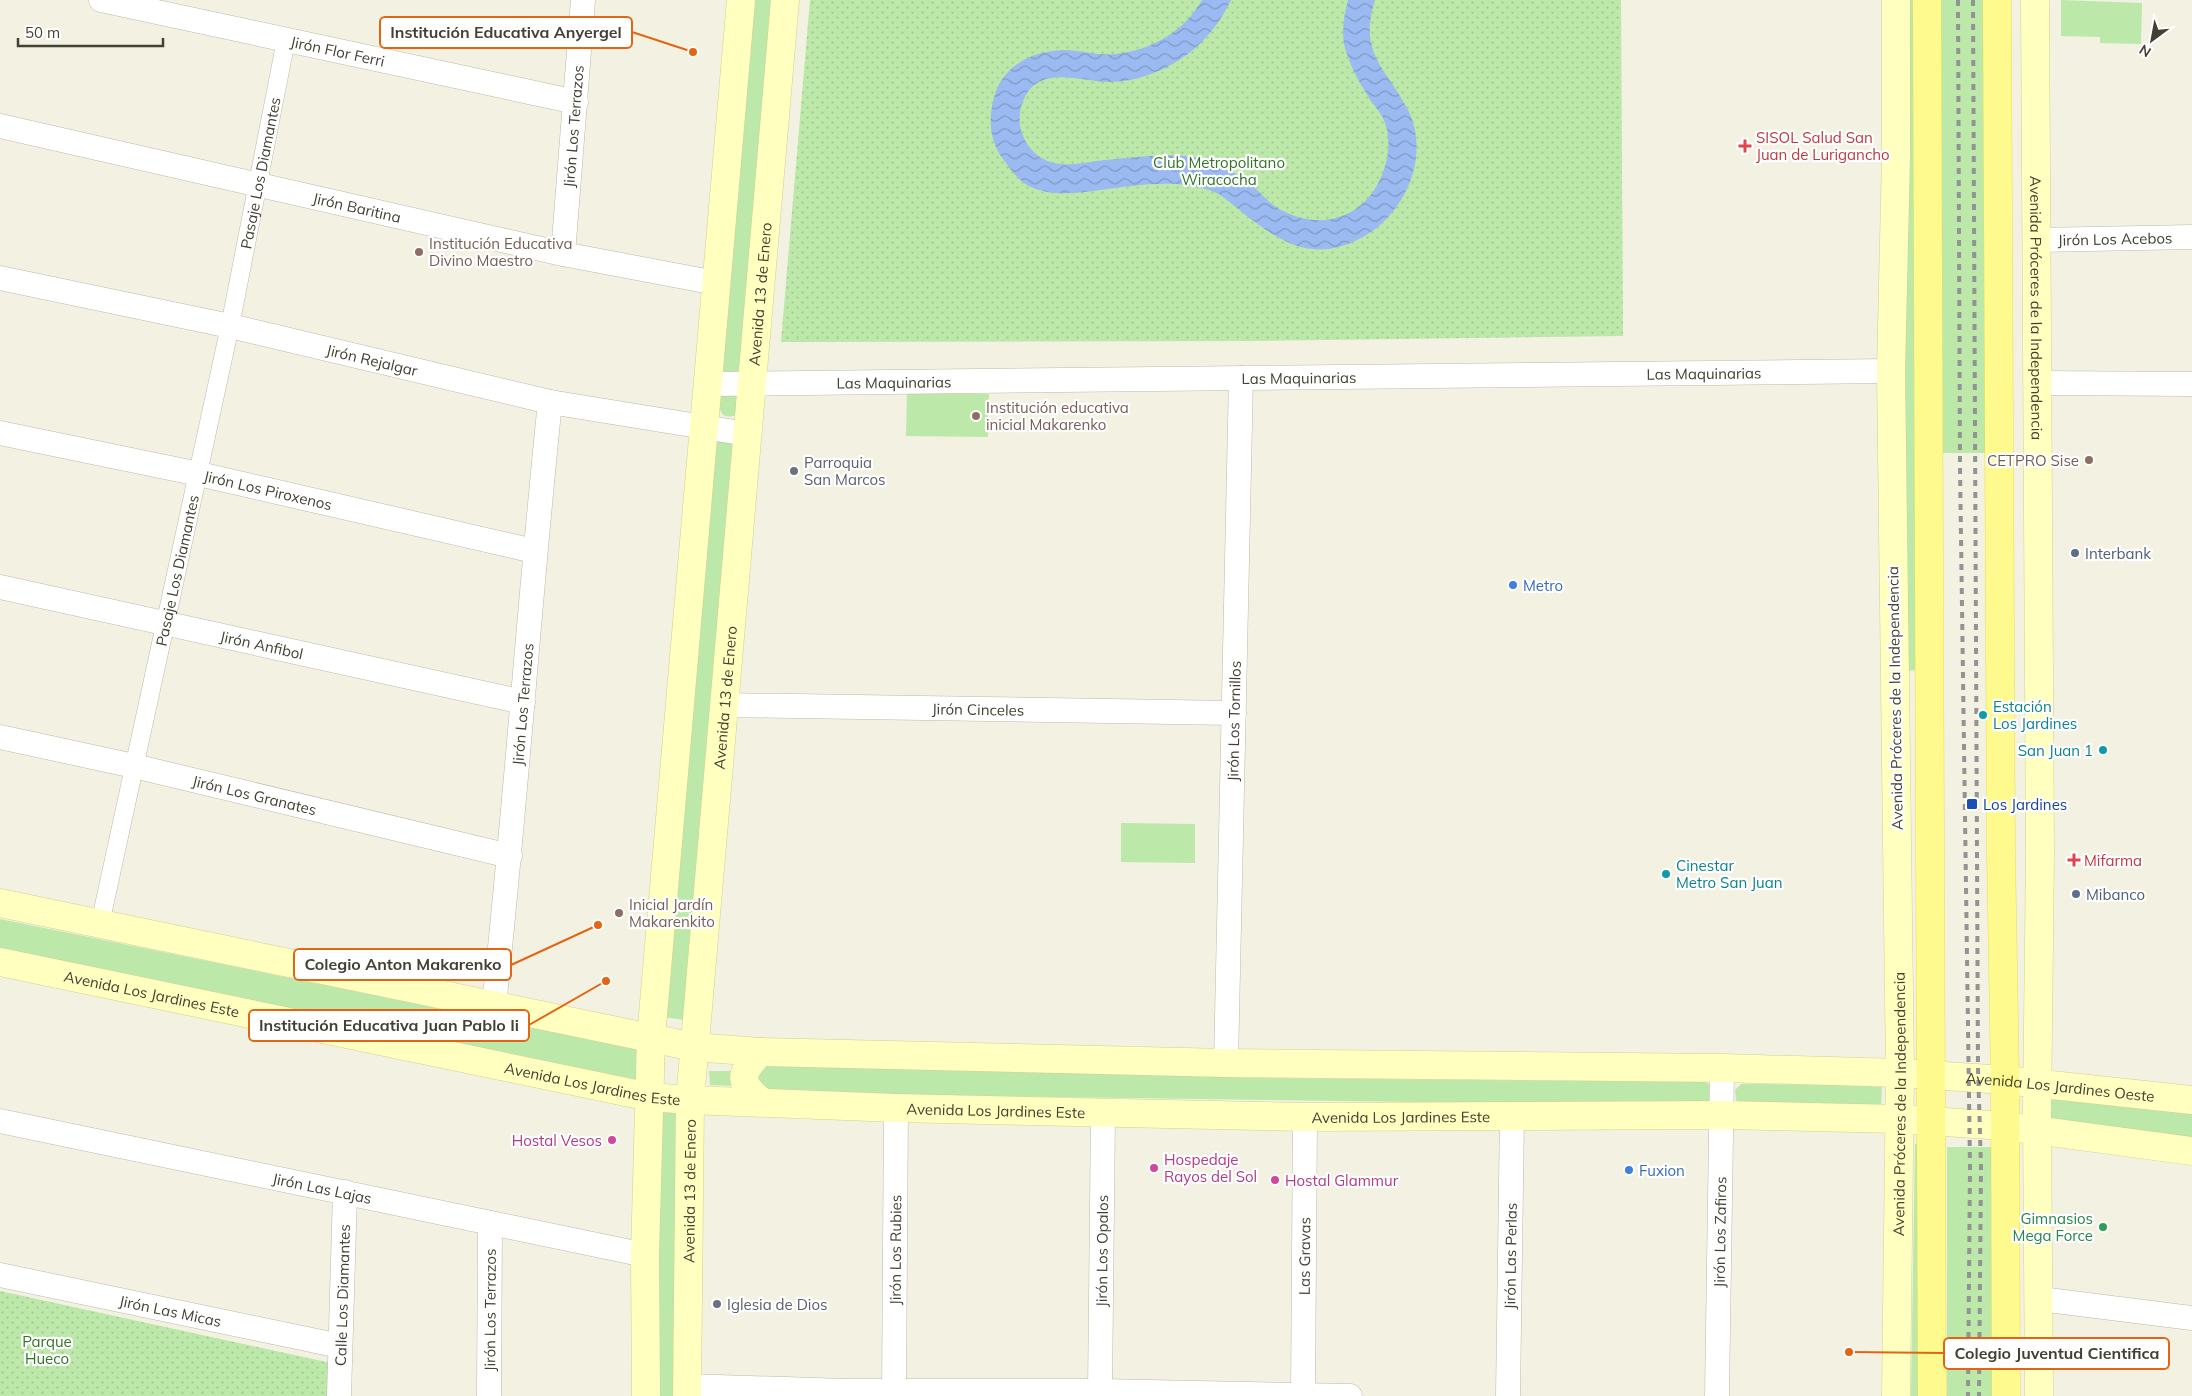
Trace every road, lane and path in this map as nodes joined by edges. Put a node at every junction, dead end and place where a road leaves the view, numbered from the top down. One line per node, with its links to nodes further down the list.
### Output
1 (101, 0): 9 (street, Jirón Flor Ferri)
2 (583, 0): 10 (street, Jirón Los Terrazos)
3 (741, 0): 17 (main road)
4 (785, 0): 23 (main road, Avenida 13 de Enero)
5 (1896, 0): 19 (main road, Avenida Próceres de la Independencia)
6 (1927, 0): 49 (main road, Avenida Próceres de la Independencia)
7 (1997, 0): 50 (main road)
8 (2035, 0): 14 (main road, Avenida Próceres de la Independencia)
9 (286, 40): 10 (street, Jirón Flor Ferri); 12 (street, Pasaje Los Diamantes)
10 (576, 102): 15 (street, Jirón Los Terrazos)
11 (0, 126): 12 (street, Jirón Baritina)
12 (258, 184): 15 (street, Jirón Baritina); 18 (street, Pasaje Los Diamantes)
13 (2192, 237): 14 (street, Jirón Los Acebos)
14 (2037, 240): 21 (main road, Avenida Próceres de la Independencia)
15 (563, 254): 17 (street, Jirón Baritina)
16 (0, 278): 18 (street, Jirón Rejalgar)
17 (716, 283): 22 (main road)
18 (230, 326): 25 (street, Jirón Rejalgar); 29 (street, Pasaje Los Diamantes)
19 (1891, 371): 20 (street, Las Maquinarias); 48 (main road, Avenida Próceres de la Independencia)
20 (1241, 378): 23 (street, Las Maquinarias); 35 (street, Jirón Los Tornillos)
21 (2037, 383): 24 (street); 51 (main road, Avenida Próceres de la Independencia)
22 (708, 384): 23 (street, Las Maquinarias); 26 (main road)
23 (751, 384): 28 (main road, Avenida 13 de Enero)
24 (2192, 384)
25 (550, 402): 26 (street, Jirón Rejalgar); 30 (street, Jirón Los Terrazos)
26 (704, 428): 28 (street, Jirón Rejalgar); 43 (main road)
27 (0, 433): 29 (street, Jirón Los Piroxenos)
28 (747, 434): 34 (main road, Avenida 13 de Enero)
29 (199, 474): 30 (street, Jirón Los Piroxenos); 32 (street, Pasaje Los Diamantes)
30 (534, 550): 33 (street, Jirón Los Terrazos)
31 (0, 587): 32 (street, Jirón Anfibol)
32 (166, 623): 33 (street, Jirón Anfibol); 37 (street, Pasaje Los Diamantes)
33 (523, 702): 38 (street, Jirón Los Terrazos)
34 (723, 705): 35 (street, Jirón Cinceles); 44 (main road, Avenida 13 de Enero)
35 (1234, 713): 46 (street, Jirón Los Tornillos)
36 (0, 737): 37 (street, Jirón Los Granates)
37 (134, 766): 38 (street, Jirón Los Granates); 40 (street, Pasaje Los Diamantes)
38 (510, 856): 42 (street, Jirón Los Terrazos)
39 (0, 903): 40 (main road)
40 (100, 924): 42 (main road)
41 (0, 962): 52 (main road, Avenida Los Jardines Este)
42 (494, 1005): 43 (main road)
43 (651, 1038): 44 (main road); 52 (main road)
44 (694, 1047): 45 (main road); 53 (main road, Avenida 13 de Enero)
45 (760, 1052): 46 (main road); 55 (main road)
46 (1226, 1063): 47 (main road)
47 (1722, 1068): 48 (main road); 59 (street, Jirón Los Zafiros)
48 (1900, 1073): 49 (main road); 61 (main road, Avenida Próceres de la Independencia)
49 (1930, 1074): 50 (main road, Avenida Los Jardines Oeste); 63 (main road, Avenida Próceres de la Independencia)
50 (2005, 1080): 51 (main road, Avenida Los Jardines Oeste); 64 (main road)
51 (2037, 1083): 54 (main road, Avenida Los Jardines Oeste); 65 (main road, Avenida Próceres de la Independencia)
52 (650, 1097): 53 (main road, Avenida Los Jardines Este); 69 (main road)
53 (690, 1100): 55 (main road, Avenida Los Jardines Este); 74 (main road, Avenida 13 de Enero)
54 (2192, 1100)
55 (762, 1102): 56 (main road, Avenida Los Jardines Este)
56 (896, 1108): 57 (main road, Avenida Los Jardines Este); 76 (street, Jirón Los Rubies)
57 (1103, 1112): 60 (main road, Avenida Los Jardines Este); 75 (street, Jirón Los Opalos)
58 (1512, 1115): 59 (main road, Avenida Los Jardines Este); 60 (main road, Avenida Los Jardines Este); 83 (street, Jirón Las Perlas)
59 (1722, 1116): 61 (main road, Avenida Los Jardines Este); 84 (street, Jirón Los Zafiros)
60 (1305, 1117): 78 (street, Las Gravas)
61 (1899, 1119): 63 (main road, Avenida Los Jardines Este); 85 (main road, Avenida Próceres de la Independencia)
62 (0, 1121): 67 (street, Jirón Las Lajas)
63 (1930, 1121): 64 (main road, Avenida Los Jardines Este); 86 (main road, Avenida Próceres de la Independencia)
64 (2005, 1126): 65 (main road); 87 (main road)
65 (2037, 1130): 66 (main road); 71 (main road, Avenida Próceres de la Independencia)
66 (2192, 1151)
67 (345, 1192): 68 (street, Jirón Las Lajas); 73 (street, Calle Los Diamantes)
68 (490, 1223): 69 (street, Jirón Las Lajas); 80 (street, Jirón Los Terrazos)
69 (644, 1255): 81 (main road)
70 (0, 1275): 73 (street, Jirón Las Micas)
71 (2040, 1298): 72 (street); 88 (main road, Avenida Próceres de la Independencia)
72 (2192, 1318)
73 (340, 1346): 79 (street, Calle Los Diamantes)
74 (687, 1391): 77 (street)
75 (1100, 1391): 76 (street); 78 (street)
76 (894, 1392): 77 (street)
77 (847, 1393)
78 (1303, 1395): 82 (street)
79 (339, 1396)
80 (489, 1396)
81 (646, 1396)
82 (1350, 1396)
83 (1508, 1396)
84 (1717, 1396)
85 (1896, 1396)
86 (1932, 1396)
87 (2006, 1396)
88 (2039, 1396)

